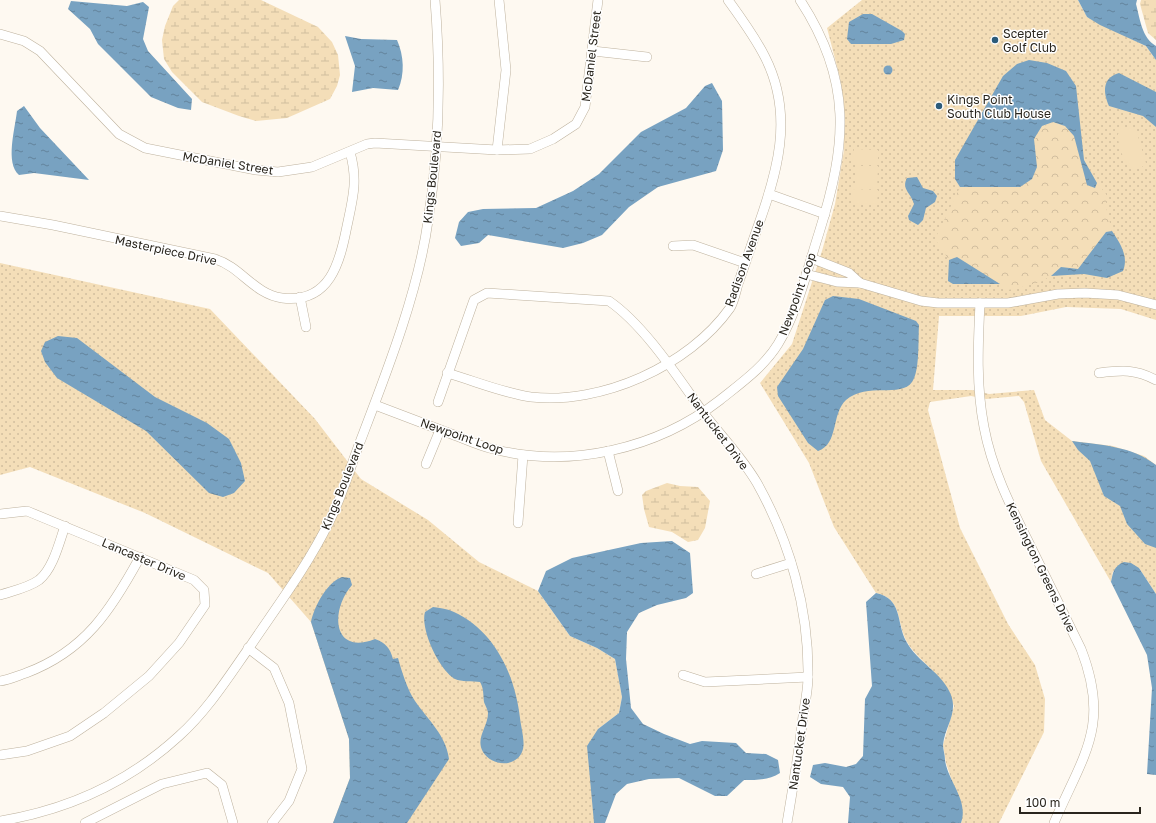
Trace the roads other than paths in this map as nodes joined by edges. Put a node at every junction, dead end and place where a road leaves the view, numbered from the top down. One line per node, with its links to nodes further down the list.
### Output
1 (436, 0): 9 (street, Kings Boulevard)
2 (499, 0): 10 (street)
3 (598, 0): 7 (street, McDaniel Street)
4 (728, 0): 12 (street, Radison Avenue)
5 (800, 0): 13 (street, Newpoint Loop)
6 (0, 34): 11 (street, McDaniel Street)
7 (592, 51): 8 (street); 10 (street, McDaniel Street)
8 (647, 56)
9 (436, 145): 10 (street, McDaniel Street); 11 (street, McDaniel Street); 29 (street, Kings Boulevard)
10 (498, 150)
11 (350, 152): 20 (street, Masterpiece Drive)
12 (769, 194): 13 (street); 17 (street, Radison Avenue)
13 (825, 214): 16 (street, Newpoint Loop)
14 (0, 216): 20 (street, Masterpiece Drive)
15 (673, 246): 17 (street)
16 (811, 258): 18 (street, Newpoint Loop); 19 (street)
17 (745, 263): 24 (street, Radison Avenue)
18 (806, 274): 19 (street); 30 (street, Newpoint Loop)
19 (860, 283): 21 (street)
20 (300, 297): 23 (street)
21 (980, 303): 22 (street); 53 (street, Kensington Greens Drive)
22 (1156, 305)
23 (306, 327)
24 (669, 364): 25 (street, Radison Avenue); 25 (street, Nantucket Drive); 30 (street, Nantucket Drive)
25 (447, 373): 28 (street, Nantucket Drive)
26 (1099, 373): 27 (street)
27 (1156, 380)
28 (438, 402)
29 (375, 405): 31 (street, Newpoint Loop); 43 (street, Kings Boulevard)
30 (704, 412): 32 (street, Newpoint Loop); 40 (street, Nantucket Drive)
31 (440, 430): 33 (street, Newpoint Loop); 34 (street)
32 (608, 451): 33 (street, Newpoint Loop); 35 (street)
33 (523, 455): 37 (street)
34 (426, 464)
35 (618, 491)
36 (0, 514): 38 (street, Lancaster Drive)
37 (518, 523)
38 (65, 526): 39 (street, Lancaster Drive); 42 (street)
39 (140, 557): 46 (street); 47 (street, Lancaster Drive)
40 (791, 563): 41 (street); 45 (street, Nantucket Drive)
41 (756, 574)
42 (0, 594)
43 (248, 648): 48 (street, Kings Boulevard); 51 (street)
44 (683, 675): 45 (street)
45 (808, 677): 52 (street, Nantucket Drive)
46 (0, 681)
47 (0, 755)
48 (0, 821)
49 (85, 823): 50 (street)
50 (233, 823)
51 (272, 823)
52 (786, 823)
53 (1054, 823)

